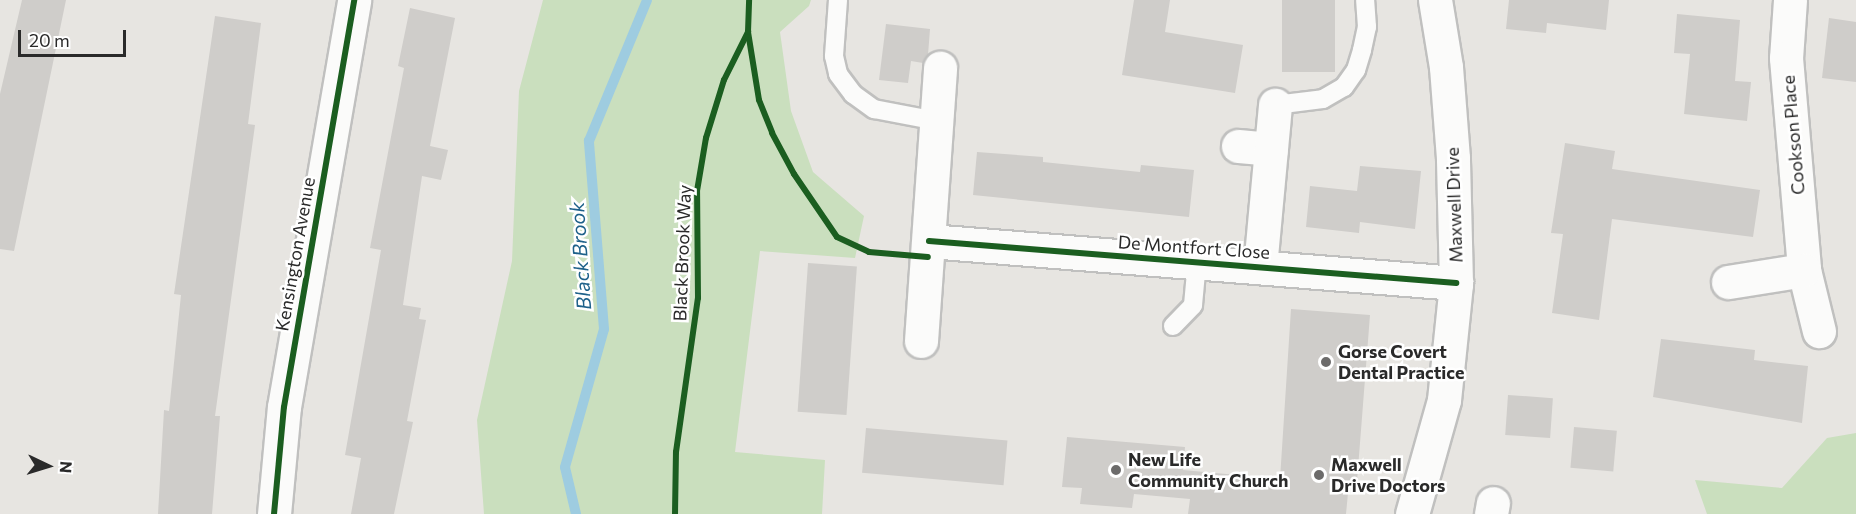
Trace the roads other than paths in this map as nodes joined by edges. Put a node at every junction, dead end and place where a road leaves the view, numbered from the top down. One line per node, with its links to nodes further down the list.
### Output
1 (354, 0): 20 (street, Kensington Avenue)
2 (838, 0): 8 (lane)
3 (1365, 0): 7 (lane, De Montfort Close)
4 (1435, 0): 16 (street, Maxwell Drive)
5 (1790, 0): 13 (street, Cookson Place)
6 (940, 68): 8 (street)
7 (1275, 105): 10 (street, De Montfort Close)
8 (937, 121): 11 (street)
9 (1238, 146): 10 (street)
10 (1271, 149): 14 (street, De Montfort Close)
11 (929, 241): 12 (street, De Montfort Close); 19 (street)
12 (1197, 262): 14 (street, De Montfort Close); 17 (lane)
13 (1804, 270): 15 (street); 18 (street, Cookson Place)
14 (1254, 273): 16 (street, De Montfort Close)
15 (1728, 282)
16 (1456, 283): 21 (street, Maxwell Drive)
17 (1173, 326)
18 (1819, 331)
19 (921, 341)
20 (274, 514)
21 (1412, 514)

